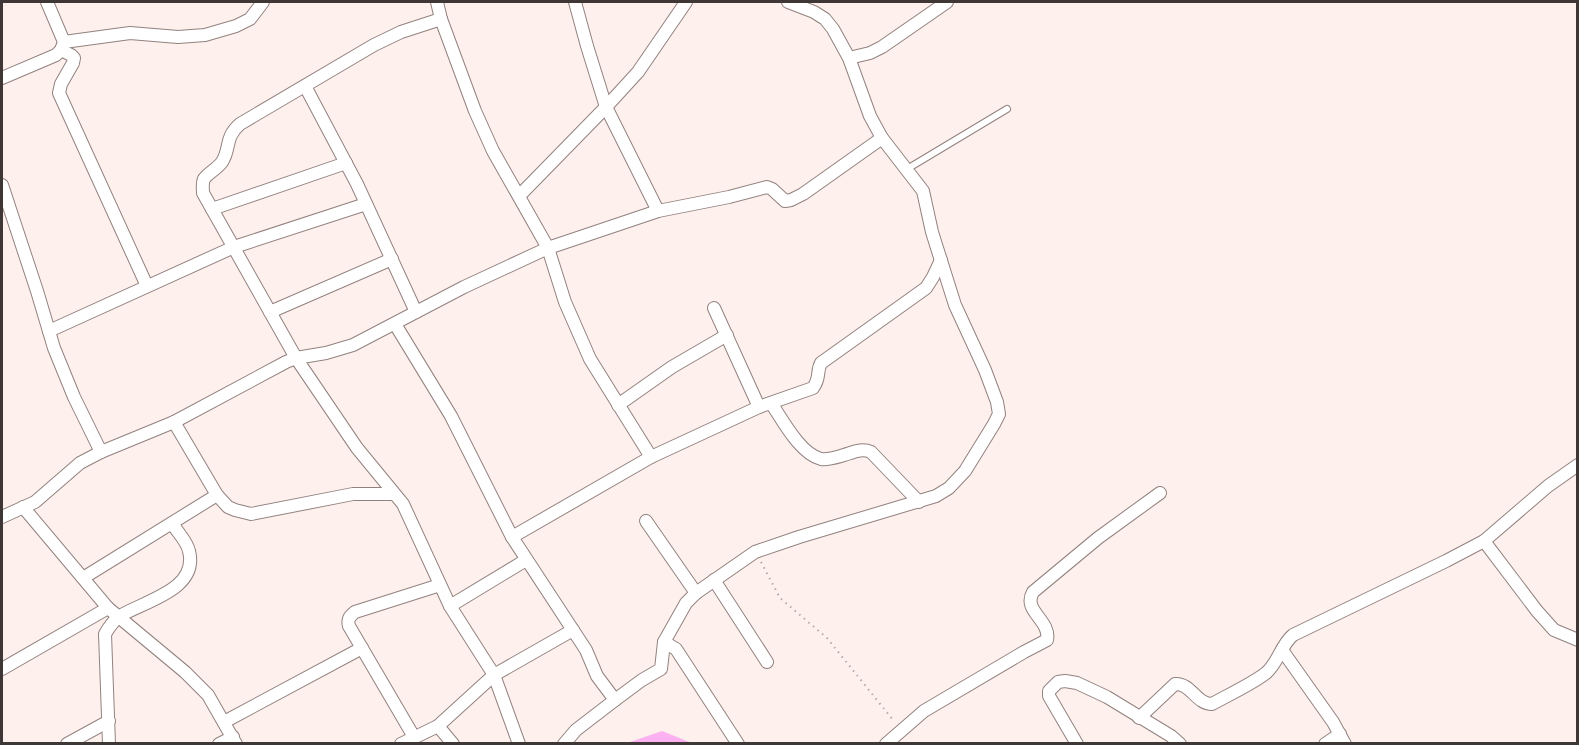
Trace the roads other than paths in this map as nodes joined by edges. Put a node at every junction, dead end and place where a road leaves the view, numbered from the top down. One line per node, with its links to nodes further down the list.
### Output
1 (47, 2): 9 (street)
2 (262, 2): 9 (street)
3 (437, 2): 8 (street)
4 (575, 2): 13 (street)
5 (686, 2): 13 (street)
6 (788, 2): 10 (street)
7 (947, 2): 10 (street)
8 (441, 19): 12 (street); 19 (street)
9 (63, 46): 11 (street); 27 (street)
10 (849, 58): 15 (street)
11 (2, 78)
12 (305, 86): 16 (street); 21 (street)
13 (606, 107): 19 (street); 22 (street)
14 (1007, 109): 17 (lane)
15 (882, 138): 17 (street); 22 (street)
16 (346, 164): 20 (street); 21 (street)
17 (907, 170): 26 (street)
18 (2, 185): 32 (street)
19 (519, 196): 24 (street)
20 (366, 204): 23 (street); 25 (street)
21 (212, 209): 23 (street)
22 (658, 211): 24 (street)
23 (234, 247): 27 (street); 29 (street)
24 (548, 248): 30 (street); 35 (street)
25 (392, 259): 29 (street); 30 (street)
26 (941, 260): 36 (street); 44 (street)
27 (147, 286): 32 (street)
28 (714, 308): 33 (street)
29 (270, 312): 34 (street)
30 (416, 312): 31 (street)
31 (395, 324): 34 (street); 49 (street)
32 (49, 331): 38 (street)
33 (727, 335): 35 (street); 36 (street)
34 (296, 358): 37 (street); 42 (street)
35 (618, 405): 39 (street)
36 (765, 405): 39 (street); 44 (street)
37 (174, 422): 38 (street); 43 (street)
38 (101, 452): 45 (street)
39 (651, 457): 49 (street)
40 (1578, 465): 50 (street)
41 (1160, 493): 83 (street)
42 (394, 494): 43 (street); 54 (street)
43 (218, 495): 48 (street)
44 (919, 502): 53 (street)
45 (23, 507): 46 (street); 52 (street)
46 (2, 517)
47 (646, 521): 55 (street)
48 (172, 523): 52 (street); 58 (street)
49 (512, 537): 51 (street)
50 (1484, 541): 60 (street); 63 (street)
51 (526, 560): 56 (street); 59 (street)
52 (83, 578): 57 (street)
53 (714, 580): 55 (street); 64 (street)
54 (440, 585): 56 (street); 62 (street)
55 (696, 593): 61 (street)
56 (450, 606): 66 (street)
57 (108, 608): 58 (street); 65 (street)
58 (119, 617): 69 (street); 70 (street)
59 (573, 630): 66 (street); 67 (street)
60 (1578, 640)
61 (664, 642): 67 (street); 82 (street)
62 (362, 648): 70 (street); 72 (street)
63 (1282, 650): 68 (street); 73 (street)
64 (767, 662)
65 (2, 669)
66 (494, 675): 71 (street); 80 (street)
67 (615, 700): 81 (street)
68 (1139, 718): 84 (street); 85 (street)
69 (108, 721): 75 (street); 76 (street)
70 (224, 722): 74 (street)
71 (438, 726): 72 (street); 79 (street)
72 (414, 737): 78 (street)
73 (1342, 739): 86 (street)
74 (234, 740): 77 (street)
75 (67, 744)
76 (110, 744)
77 (219, 744)
78 (401, 744)
79 (453, 744)
80 (519, 744)
81 (564, 744)
82 (738, 744)
83 (886, 744)
84 (1077, 744)
85 (1180, 744)
86 (1325, 744)

